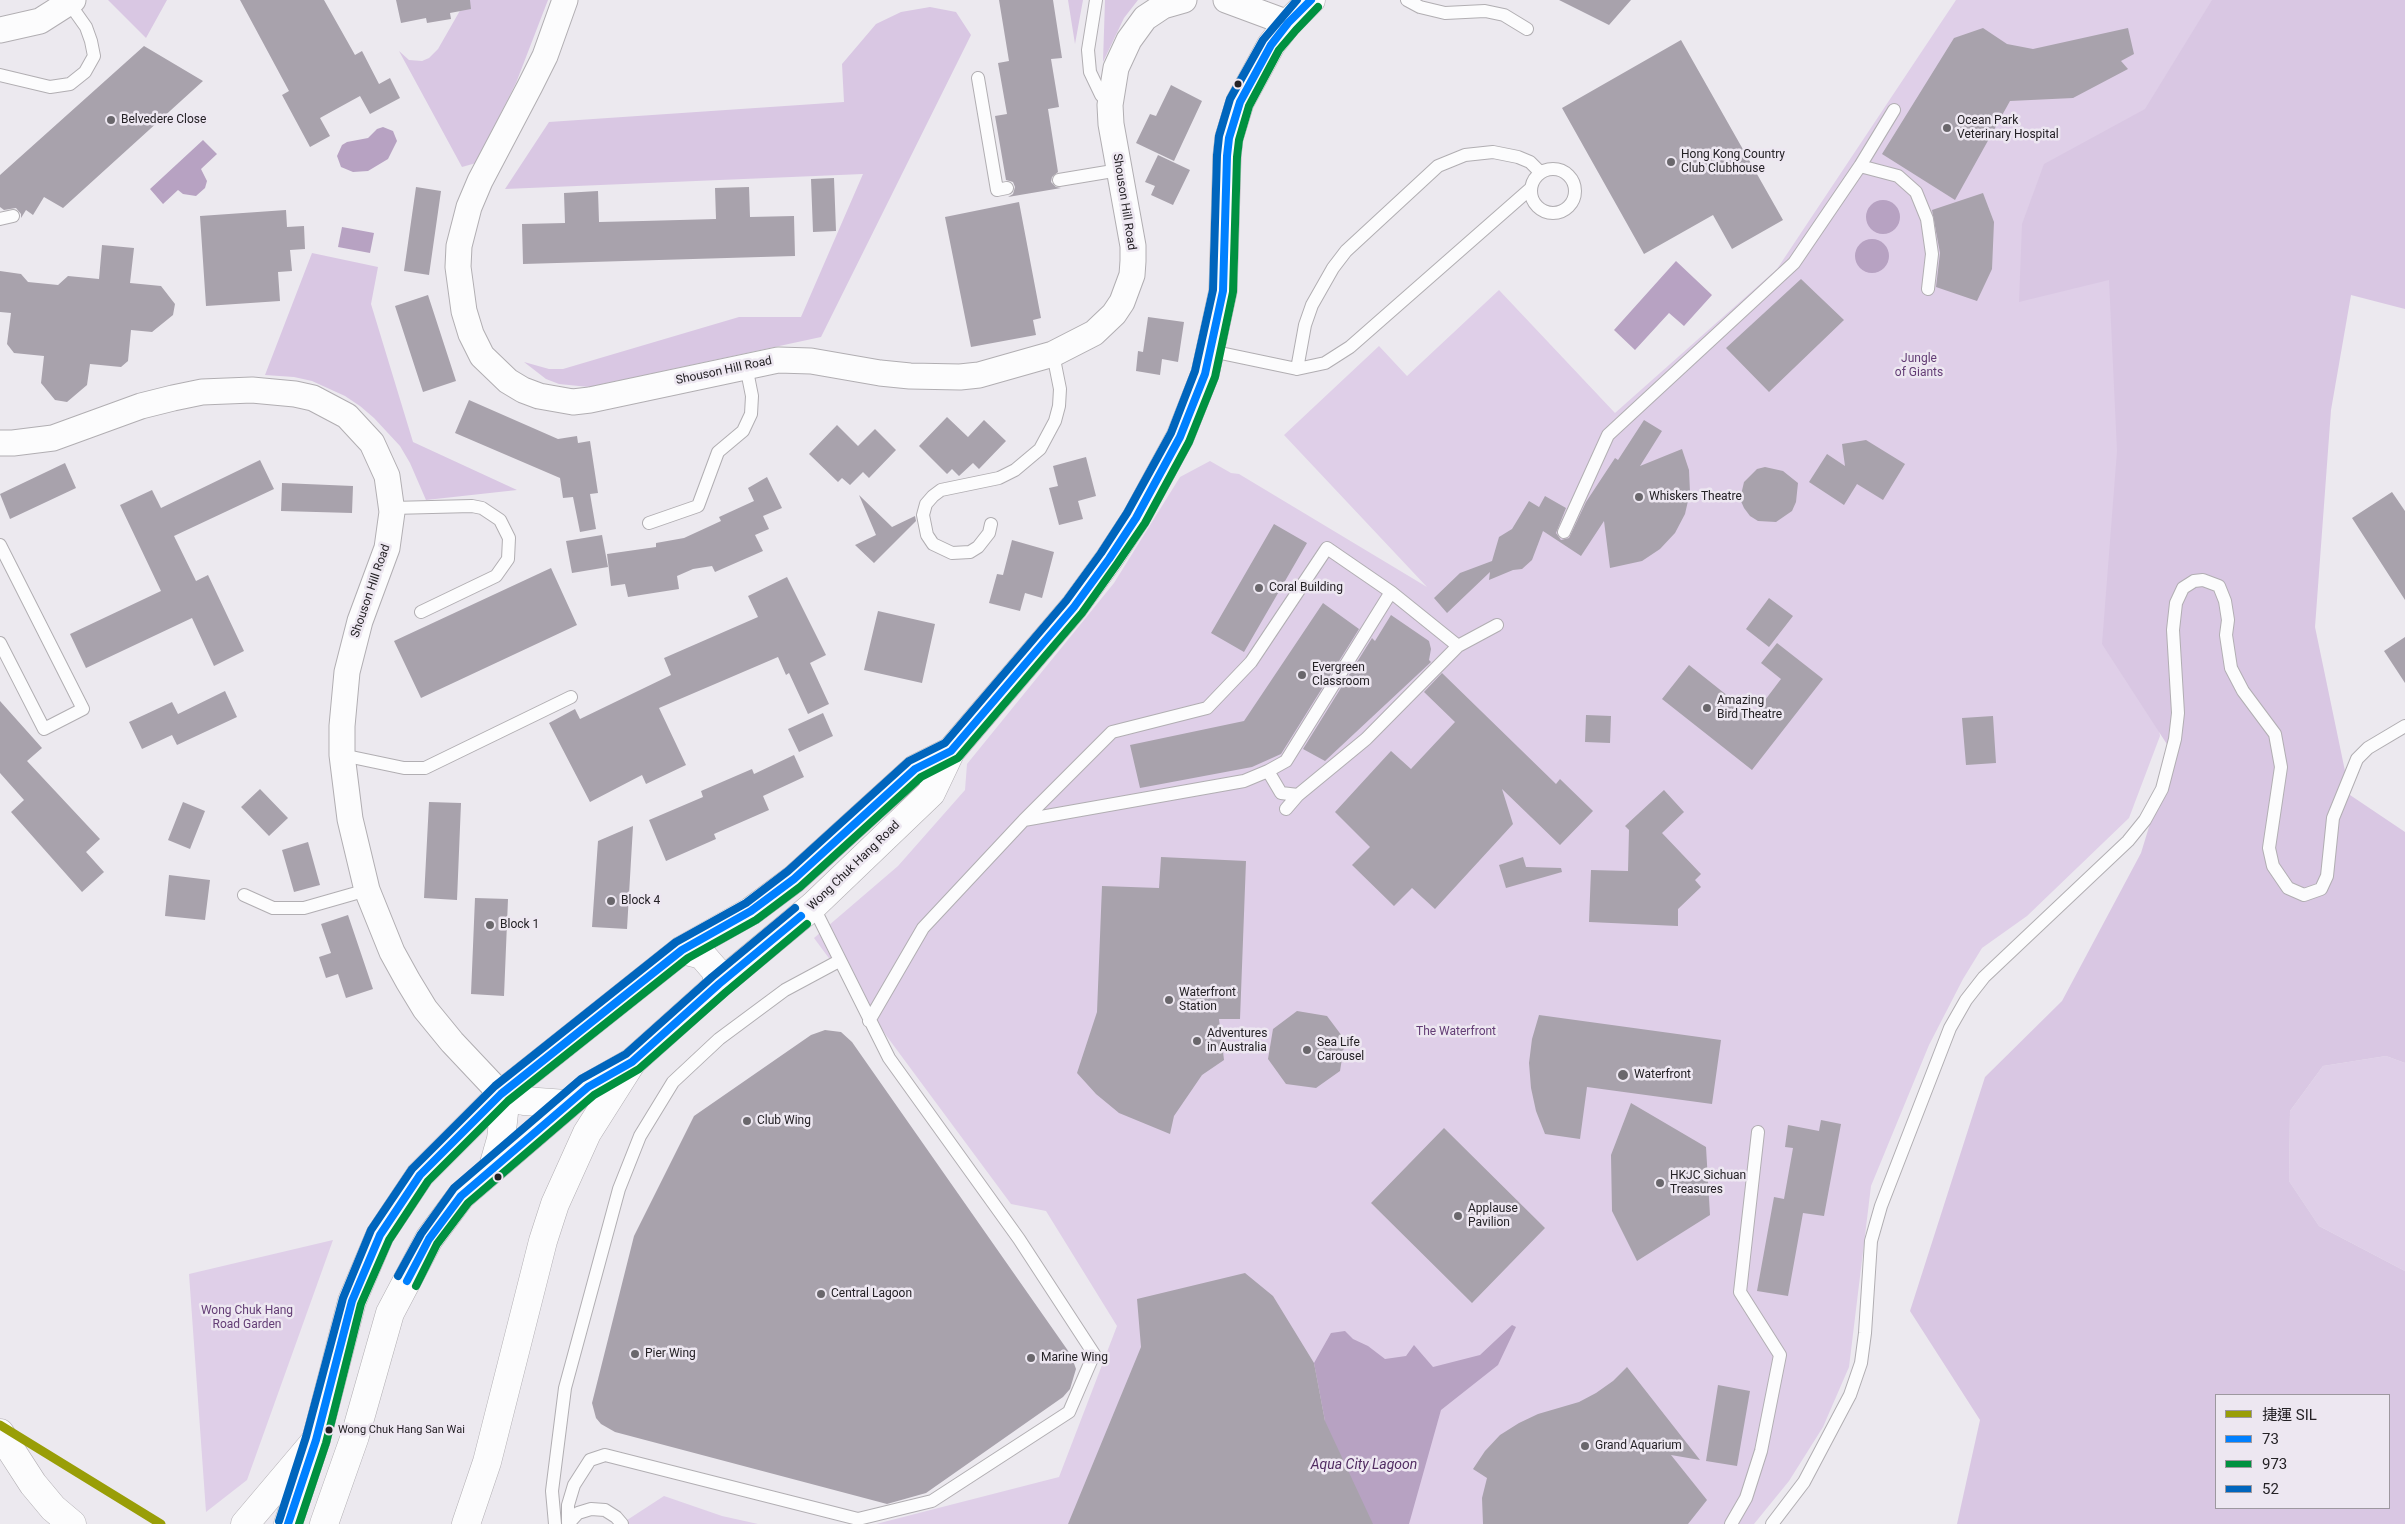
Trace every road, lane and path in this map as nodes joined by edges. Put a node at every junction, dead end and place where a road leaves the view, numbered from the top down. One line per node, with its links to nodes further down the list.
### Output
1 (565, 0): 25 (street, Shouson Hill Road)
2 (1096, 0): 12 (lane)
3 (1184, 0): 12 (street, Shouson Hill Road)
4 (1226, 0): 7 (street)
5 (1407, 0): 8 (lane)
6 (71, 2): 9 (street); 10 (lane)
7 (1299, 11): 23 (main road, Wong Chuk Hang Road)
8 (1527, 29)
9 (0, 30)
10 (0, 75)
11 (978, 78): 18 (lane)
12 (1110, 105): 15 (street, Shouson Hill Road)
13 (1894, 110): 14 (lane)
14 (1860, 166): 22 (lane); 31 (lane)
15 (1119, 170): 17 (lane); 24 (street, Shouson Hill Road)
16 (1540, 172): 19 (lane); 19 (lane); 26 (lane)
17 (1059, 180)
18 (1007, 188)
19 (1530, 189): 26 (lane)
20 (13, 216): 21 (lane)
21 (0, 219)
22 (1928, 289)
23 (1211, 352): 26 (lane); 40 (main road, Wong Chuk Hang Road)
24 (1053, 354): 25 (street, Shouson Hill Road); 30 (lane)
25 (746, 366): 29 (lane)
26 (1297, 369)
27 (0, 443): 28 (street, Shouson Hill Road)
28 (392, 508): 34 (lane); 41 (street, Shouson Hill Road)
29 (649, 523)
30 (991, 524)
31 (1564, 532)
32 (1, 547): 36 (lane)
33 (1391, 592): 37 (lane); 42 (lane); 45 (lane)
34 (420, 612)
35 (1497, 624): 37 (lane)
36 (0, 643)
37 (1458, 646): 43 (lane)
38 (571, 697): 41 (lane)
39 (2405, 726): 69 (lane)
40 (951, 751): 48 (main road, Wong Chuk Hang Road); 49 (main road, Wong Chuk Hang Road)
41 (342, 754): 46 (street, Shouson Hill Road)
42 (1268, 772): 43 (lane); 45 (lane)
43 (1298, 795): 44 (lane)
44 (1286, 809)
45 (1024, 820): 52 (lane)
46 (367, 890): 47 (lane); 54 (street, Shouson Hill Road)
47 (244, 895)
48 (813, 906): 50 (lane); 51 (main road, Wong Chuk Hang Road)
49 (682, 950): 51 (main road); 54 (main road, Wong Chuk Hang Road)
50 (839, 961): 52 (lane); 66 (lane)
51 (719, 984): 53 (main road, Wong Chuk Hang Road)
52 (870, 1021): 60 (lane)
53 (632, 1062): 55 (main road, Wong Chuk Hang Road); 65 (main road)
54 (501, 1094): 55 (main road); 57 (main road); 59 (main road, Wong Chuk Hang Road)
55 (566, 1104): 57 (main road, Wong Chuk Hang Road)
56 (1758, 1132): 68 (lane)
57 (493, 1167): 64 (main road, Wong Chuk Hang Road)
58 (0, 1433): 61 (main road)
59 (316, 1440): 62 (main road); 63 (main road, Wong Chuk Hang Road)
60 (568, 1523): 67 (lane)
61 (72, 1524)
62 (245, 1524)
63 (288, 1524)
64 (324, 1524)
65 (466, 1524)
66 (555, 1524)
67 (622, 1524)
68 (1731, 1524)
69 (1772, 1524)

